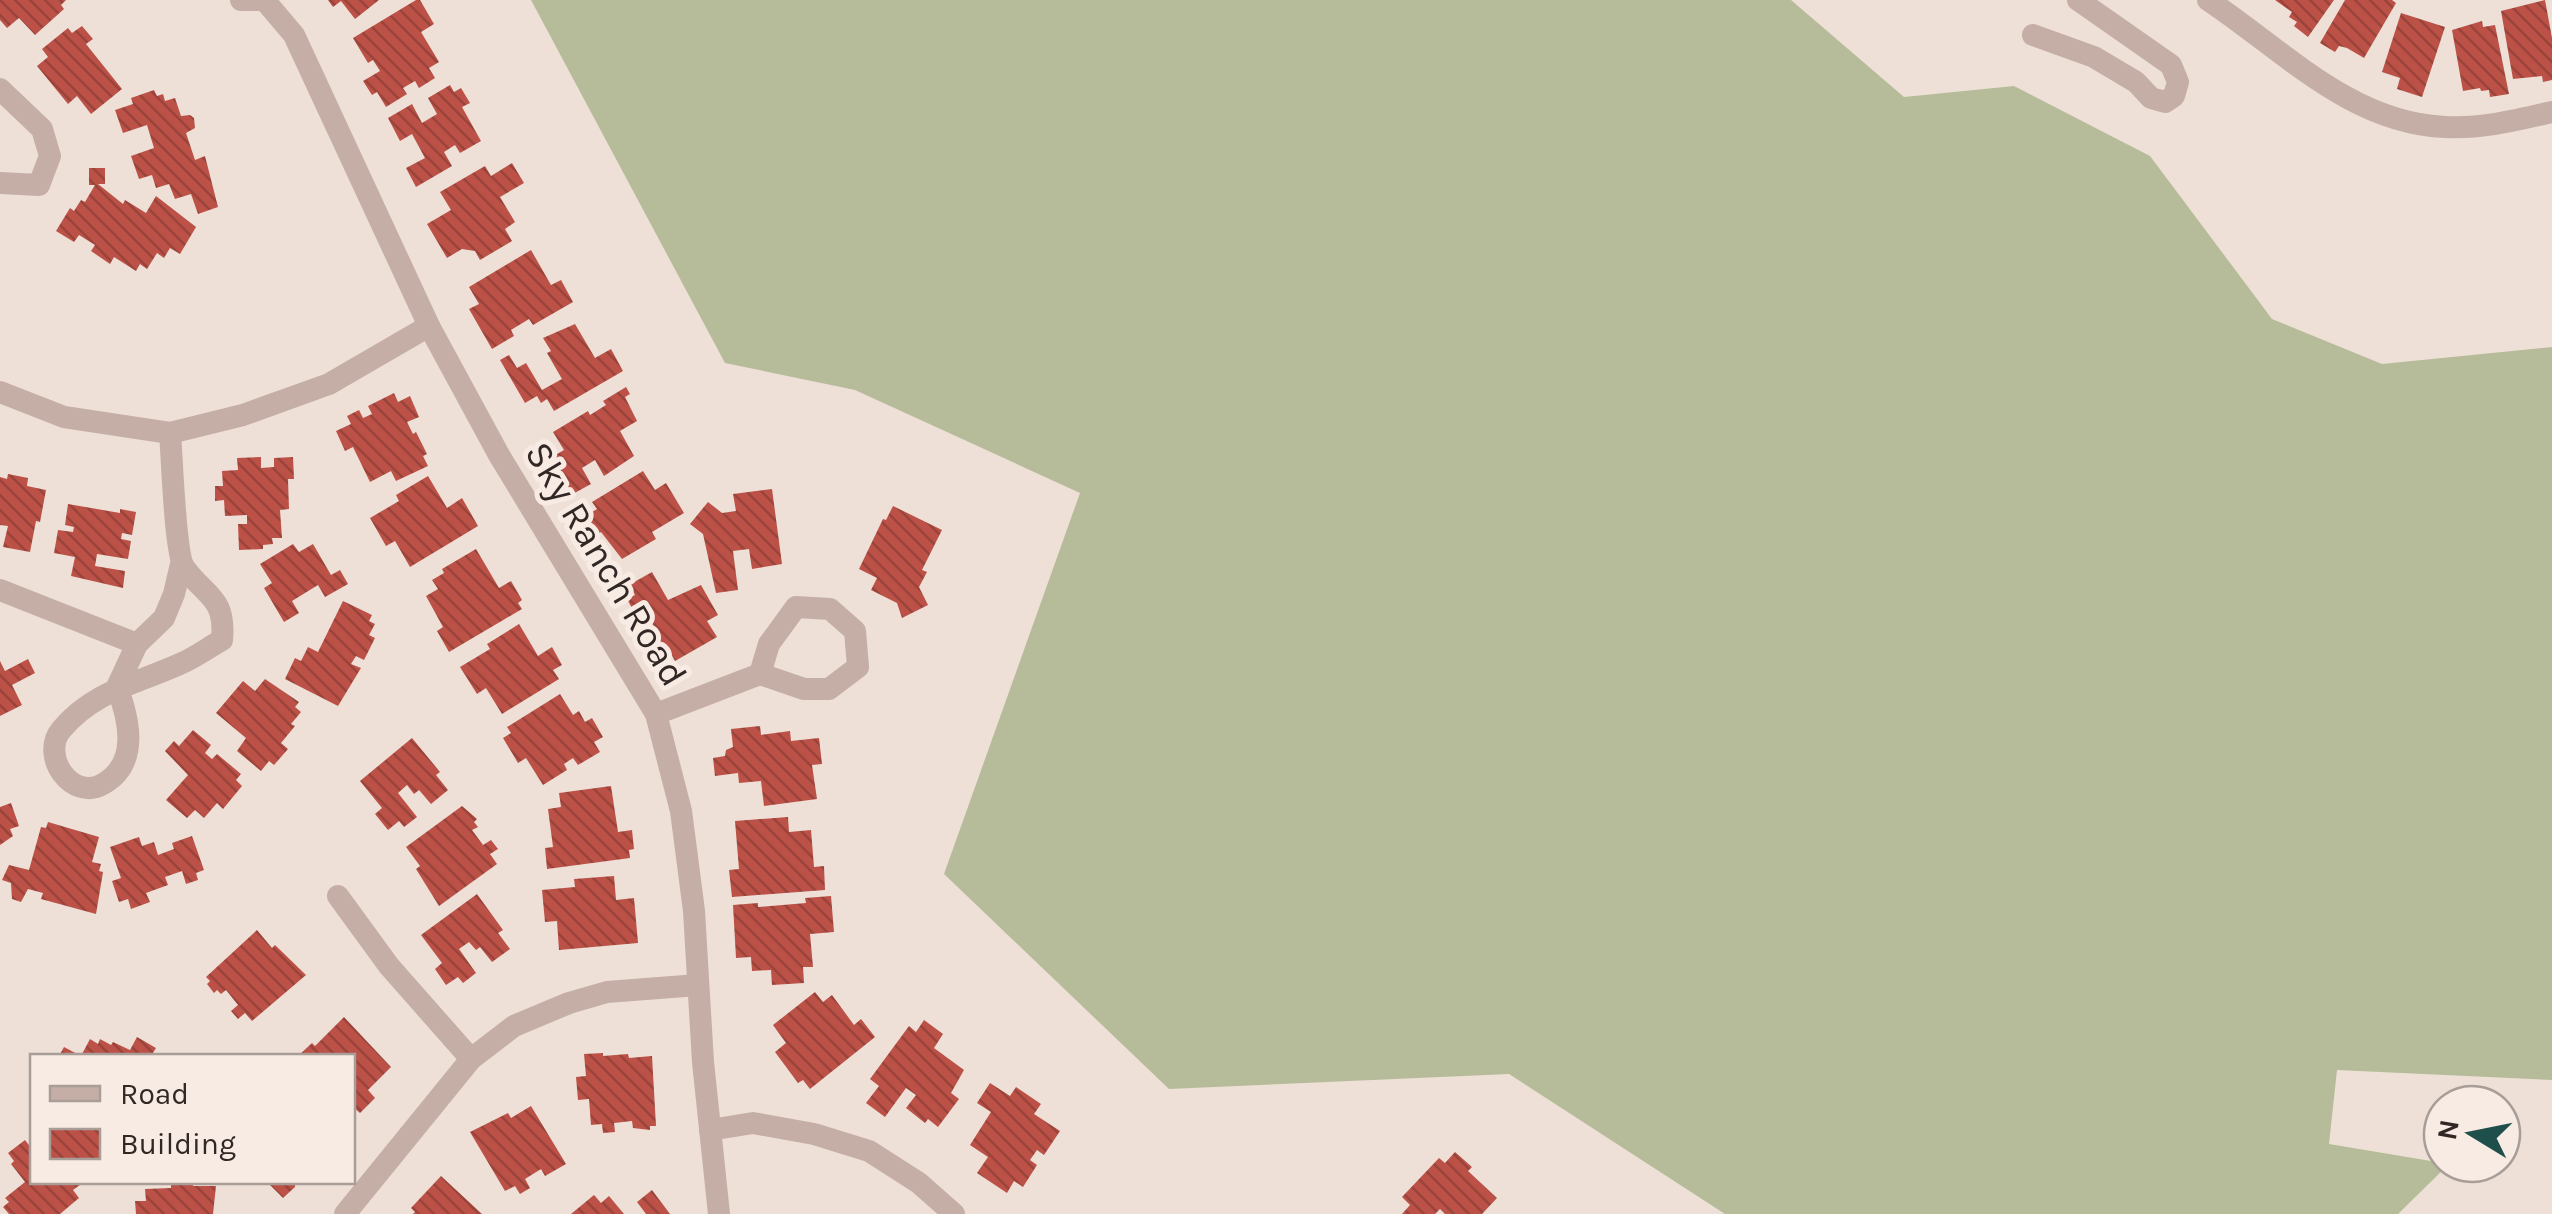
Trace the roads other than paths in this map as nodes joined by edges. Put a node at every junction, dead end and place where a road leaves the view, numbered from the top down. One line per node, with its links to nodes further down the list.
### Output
1 (241, 0): 4 (street, Sky Ranch Road)
2 (2078, 0): 5 (street)
3 (2208, 0): 7 (street)
4 (266, 1): 9 (street, Sky Ranch Road)
5 (2033, 36)
6 (0, 89): 8 (street)
7 (2552, 112)
8 (0, 183)
9 (429, 326): 11 (street); 16 (street, Sky Ranch Road)
10 (0, 392): 11 (street)
11 (170, 433): 12 (street)
12 (182, 564): 14 (street); 14 (street)
13 (0, 590): 14 (street)
14 (137, 644)
15 (760, 674): 15 (street); 16 (street)
16 (656, 714): 18 (street, Sky Ranch Road)
17 (338, 896): 19 (street)
18 (698, 984): 19 (street); 20 (street, Sky Ranch Road)
19 (471, 1059): 21 (street)
20 (710, 1130): 22 (street, Sky Ranch Road); 23 (street)
21 (344, 1214)
22 (719, 1214)
23 (954, 1214)

